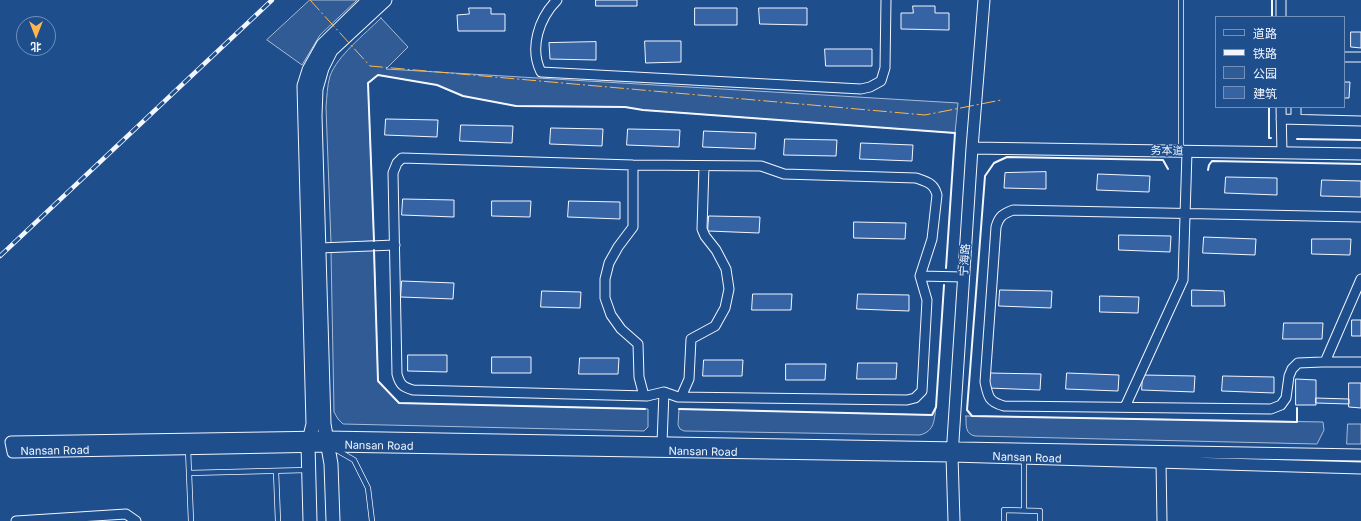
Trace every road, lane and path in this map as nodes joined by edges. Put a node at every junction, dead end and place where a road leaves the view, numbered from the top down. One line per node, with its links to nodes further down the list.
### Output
1 (369, 0): 35 (main road)
2 (385, 0): 25 (main road)
3 (557, 0): 4 (street)
4 (886, 0)
5 (984, 0): 16 (street, 宁海路)
6 (1181, 0): 17 (lane)
7 (1281, 0): 8 (street)
8 (1281, 16)
9 (1345, 57): 10 (street)
10 (1361, 57)
11 (1281, 108): 13 (street)
12 (1296, 108): 14 (street)
13 (1281, 119): 14 (street); 18 (street)
14 (1296, 119): 15 (street)
15 (1361, 121)
16 (972, 148): 17 (street, 务本道); 27 (street, 宁海路)
17 (1184, 152): 18 (street, 务本道); 22 (street)
18 (1282, 153): 19 (street, 务本道)
19 (1361, 154)
20 (633, 165): 21 (street); 24 (street); 32 (street)
21 (704, 166): 26 (street); 33 (street)
22 (1185, 213): 23 (street); 34 (street); 34 (street)
23 (1361, 217)
24 (395, 245): 25 (street); 32 (street)
25 (319, 248): 36 (main road)
26 (920, 276): 27 (street); 33 (street)
27 (964, 277): 39 (street, 宁海路)
28 (1361, 279): 29 (street)
29 (1325, 362): 30 (street); 34 (street)
30 (1361, 362)
31 (664, 392): 32 (street); 33 (street); 37 (street)
32 (644, 396)
33 (681, 397)
34 (1125, 407)
35 (309, 441): 36 (street, Nansan Road); 38 (street, Nansan Road); 38 (street, Nansan Road); 44 (main road)
36 (327, 441): 37 (street, Nansan Road); 39 (street, Nansan Road); 54 (main road); 55 (lane)
37 (662, 443): 39 (street, Nansan Road)
38 (188, 448): 46 (lane)
39 (952, 452): 40 (street, Nansan Road); 41 (street, Nansan Road); 56 (street, 宁海路)
40 (1361, 456)
41 (1024, 458): 42 (street, Nansan Road); 47 (lane)
42 (1161, 462): 43 (street, Nansan Road); 59 (street)
43 (1361, 468)
44 (309, 470): 45 (lane); 53 (main road)
45 (276, 471): 46 (lane); 52 (lane)
46 (189, 473): 51 (lane)
47 (1024, 510): 57 (lane); 58 (lane)
48 (16, 521): 49 (street)
49 (30, 521): 50 (street)
50 (136, 521)
51 (191, 521)
52 (278, 521)
53 (310, 521)
54 (333, 521)
55 (372, 521)
56 (954, 521)
57 (1004, 521)
58 (1040, 521)
59 (1162, 521)

